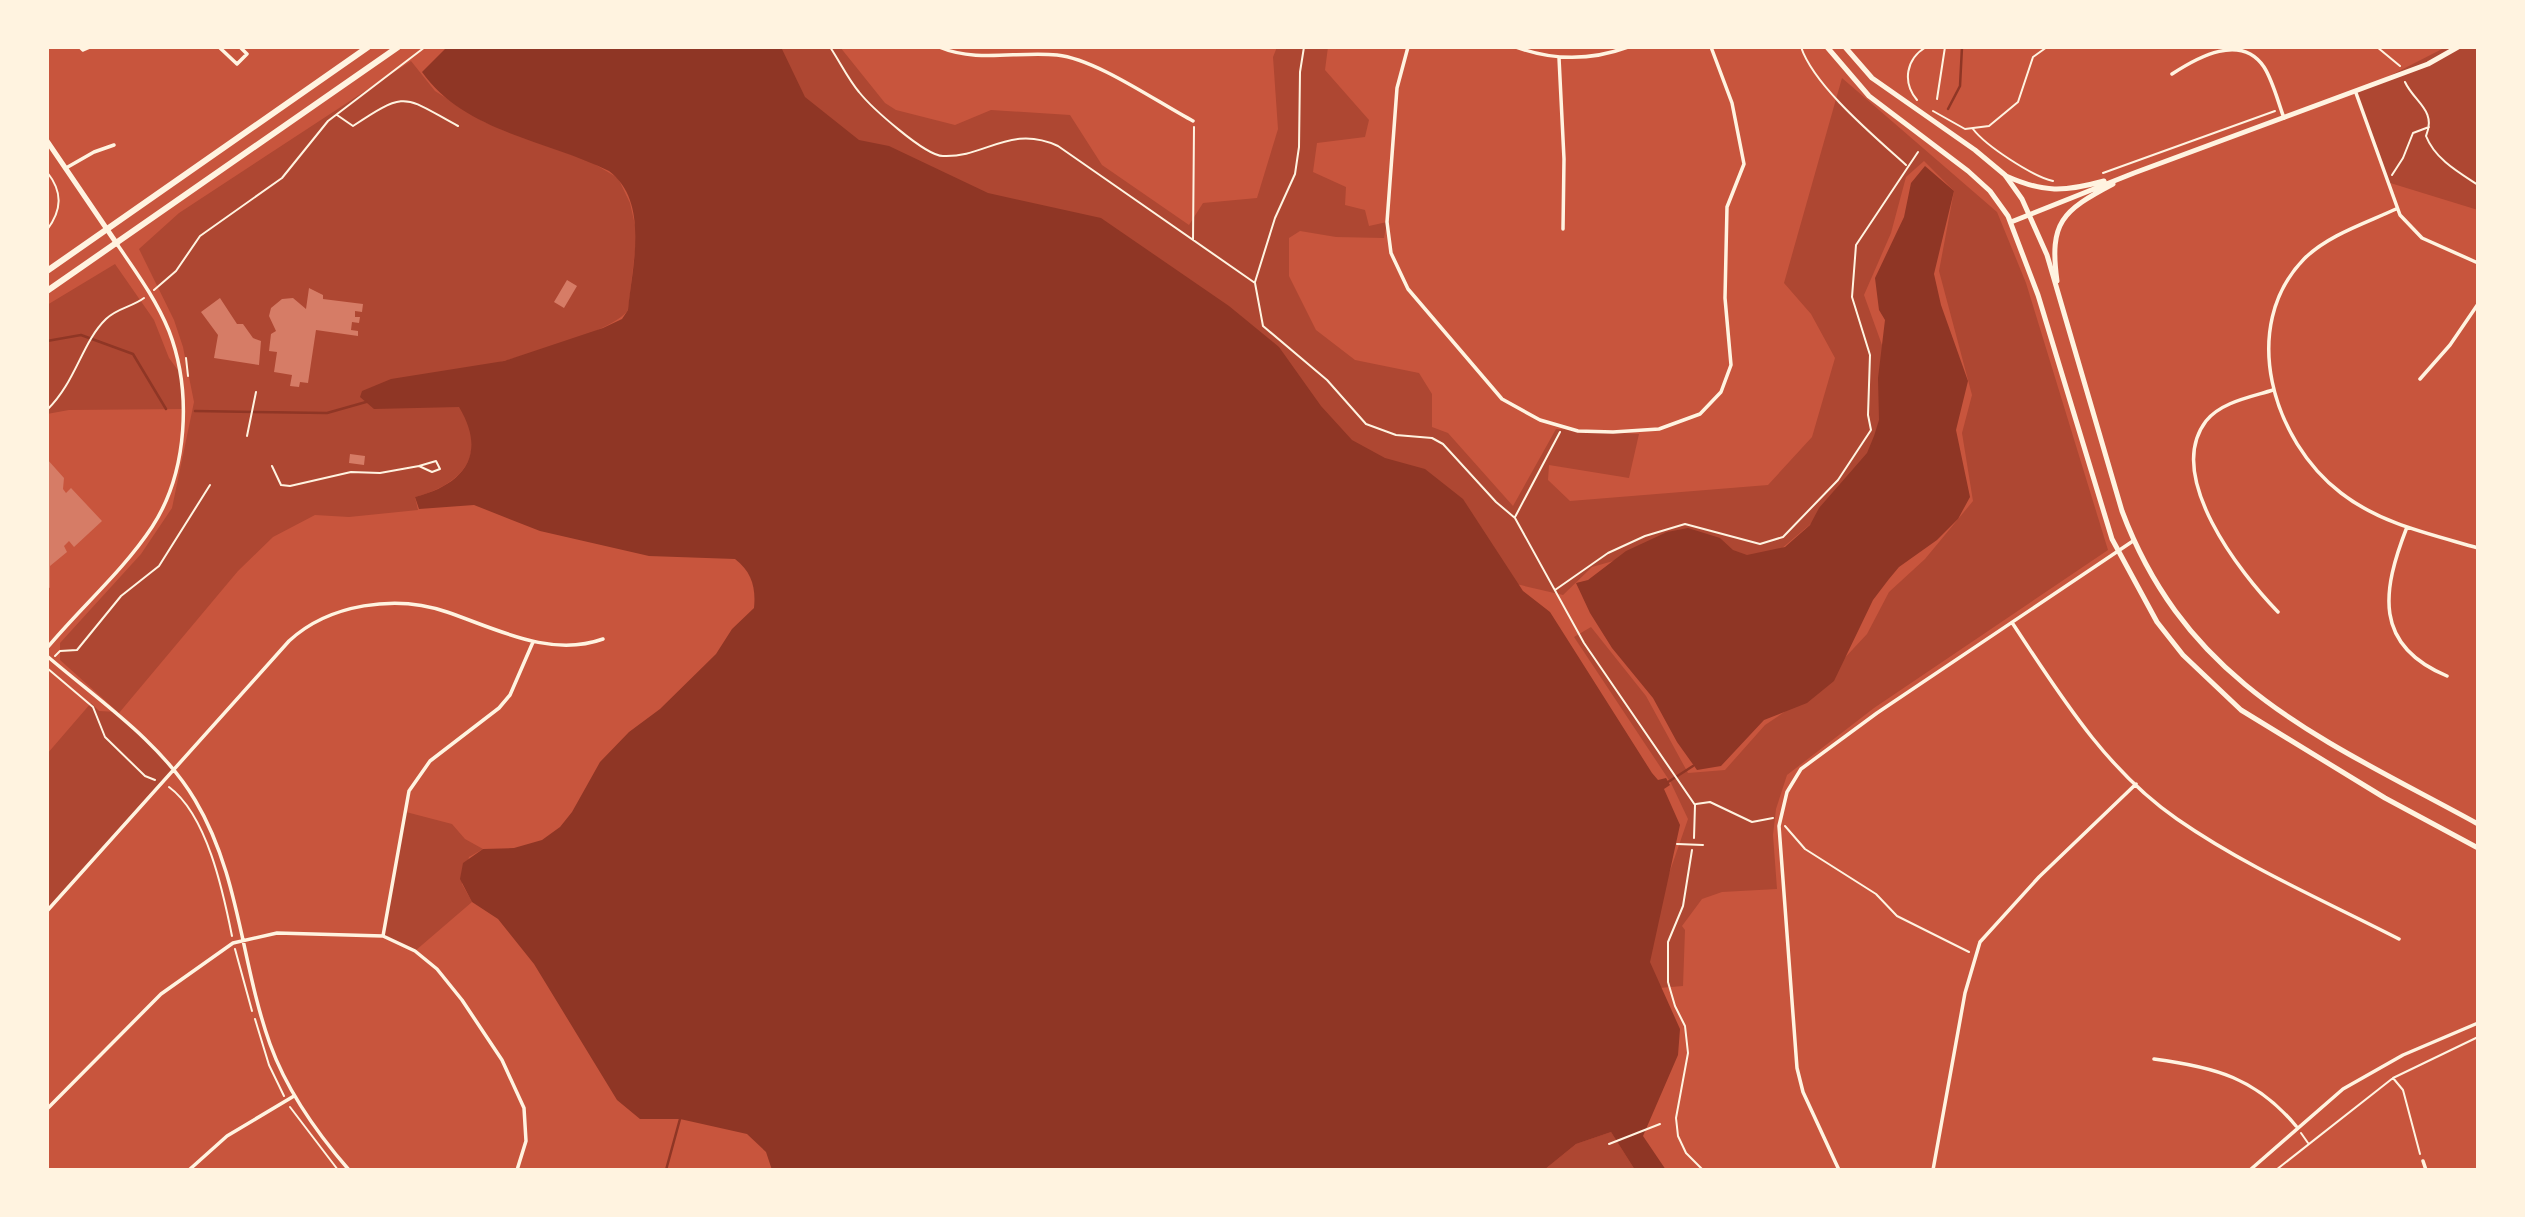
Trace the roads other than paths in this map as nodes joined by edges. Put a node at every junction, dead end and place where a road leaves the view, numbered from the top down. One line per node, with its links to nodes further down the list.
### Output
1 (79, 47): 2 (street)
2 (90, 47)
3 (219, 47): 4 (street)
4 (240, 47)
5 (368, 47): 31 (main road)
6 (398, 47): 32 (main road)
7 (939, 47): 16 (street)
8 (1040, 47): 16 (street)
9 (1408, 47): 12 (street)
10 (1516, 47): 17 (street)
11 (1628, 47): 17 (street)
12 (1711, 47)
13 (1827, 47): 29 (main road)
14 (1845, 47): 26 (main road)
15 (2458, 47): 19 (main road)
16 (1040, 54): 21 (street)
17 (1559, 58): 30 (street)
18 (2172, 74): 20 (street)
19 (2357, 93): 20 (main road); 27 (street)
20 (2285, 120): 25 (main road)
21 (1193, 121)
22 (47, 141): 24 (main road)
23 (114, 145): 24 (street)
24 (66, 168): 31 (main road)
25 (2134, 173): 26 (main road); 28 (main road); 36 (main road)
26 (2005, 175): 28 (main road)
27 (2396, 209): 33 (street); 39 (street)
28 (2030, 213): 29 (main road); 36 (main road)
29 (2011, 222): 43 (main road)
30 (1563, 229)
31 (108, 231): 32 (main road); 34 (main road)
32 (117, 244): 35 (main road); 48 (street)
33 (2478, 263)
34 (47, 271)
35 (47, 291)
36 (2058, 295): 41 (main road)
37 (2478, 304): 38 (street)
38 (2420, 379)
39 (2273, 390): 40 (street); 44 (street)
40 (2407, 527): 42 (street); 50 (street)
41 (2133, 541): 43 (street); 53 (main road)
42 (2478, 548)
43 (2117, 552): 45 (street); 56 (main road)
44 (2278, 612)
45 (2013, 624): 52 (street); 70 (street)
46 (603, 639): 47 (street)
47 (533, 642): 51 (street); 58 (street)
48 (47, 648)
49 (47, 656): 51 (street)
50 (2447, 676)
51 (175, 770): 57 (street); 59 (street)
52 (2136, 784): 60 (street); 71 (street)
53 (2478, 824)
54 (1677, 844): 55 (lane)
55 (1703, 845)
56 (2478, 848)
57 (47, 911)
58 (383, 936): 59 (street); 69 (street)
59 (243, 938): 63 (street); 64 (street)
60 (2399, 939)
61 (2478, 1023): 65 (street)
62 (2154, 1059): 65 (street)
63 (294, 1096): 67 (street); 68 (street)
64 (47, 1109)
65 (2296, 1126): 72 (street)
66 (2423, 1161): 73 (street)
67 (189, 1170)
68 (349, 1170)
69 (517, 1170)
70 (1839, 1170)
71 (1933, 1170)
72 (2250, 1170)
73 (2426, 1170)

